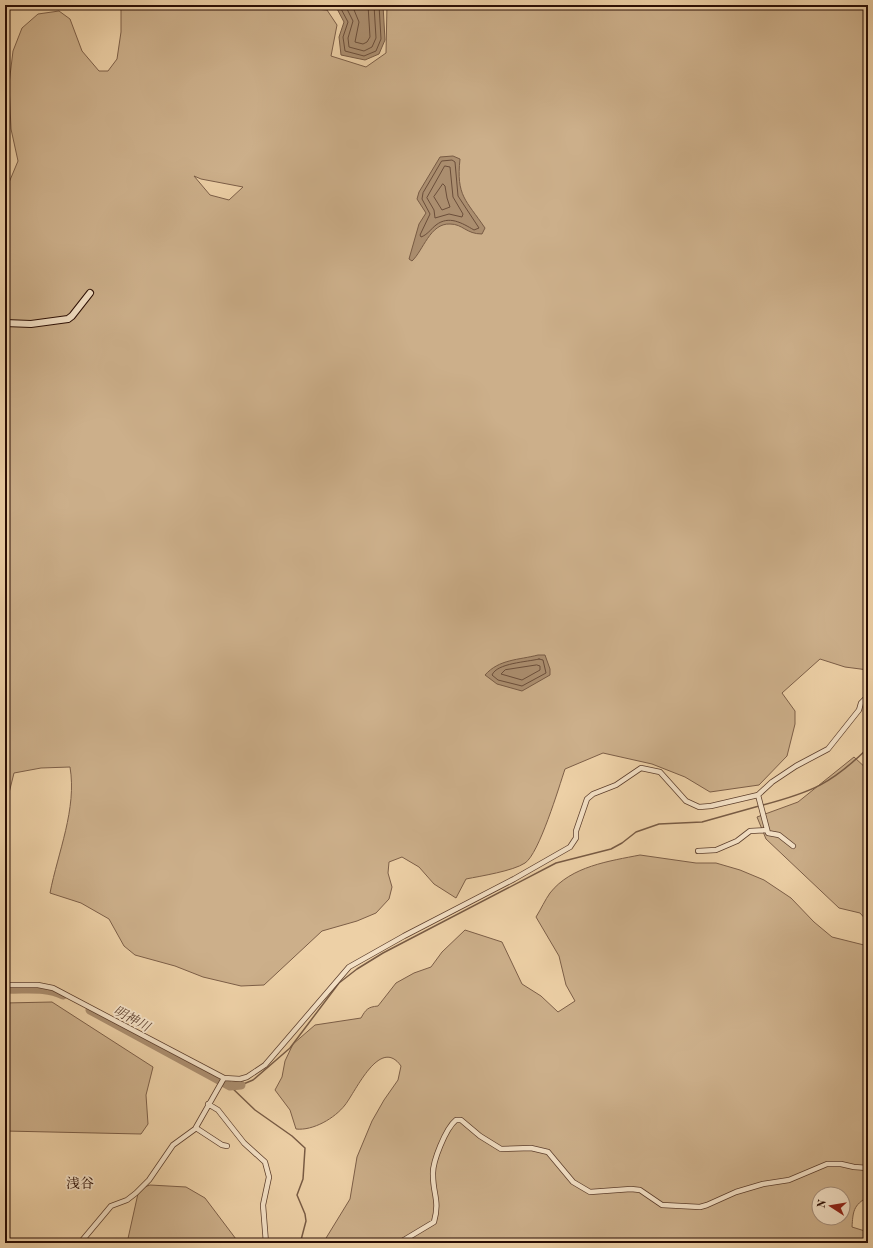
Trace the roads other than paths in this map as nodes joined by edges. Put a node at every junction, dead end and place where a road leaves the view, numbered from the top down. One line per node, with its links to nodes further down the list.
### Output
1 (90, 293): 2 (street)
2 (5, 323)
3 (868, 696): 4 (street)
4 (758, 795): 5 (street); 9 (street)
5 (767, 830): 6 (street); 7 (street)
6 (793, 846)
7 (698, 851)
8 (5, 985): 9 (street)
9 (224, 1078): 10 (street)
10 (208, 1104): 11 (street); 15 (street)
11 (196, 1128): 12 (street); 14 (street)
12 (227, 1146)
13 (868, 1168): 16 (street)
14 (80, 1243)
15 (266, 1243)
16 (399, 1243)

